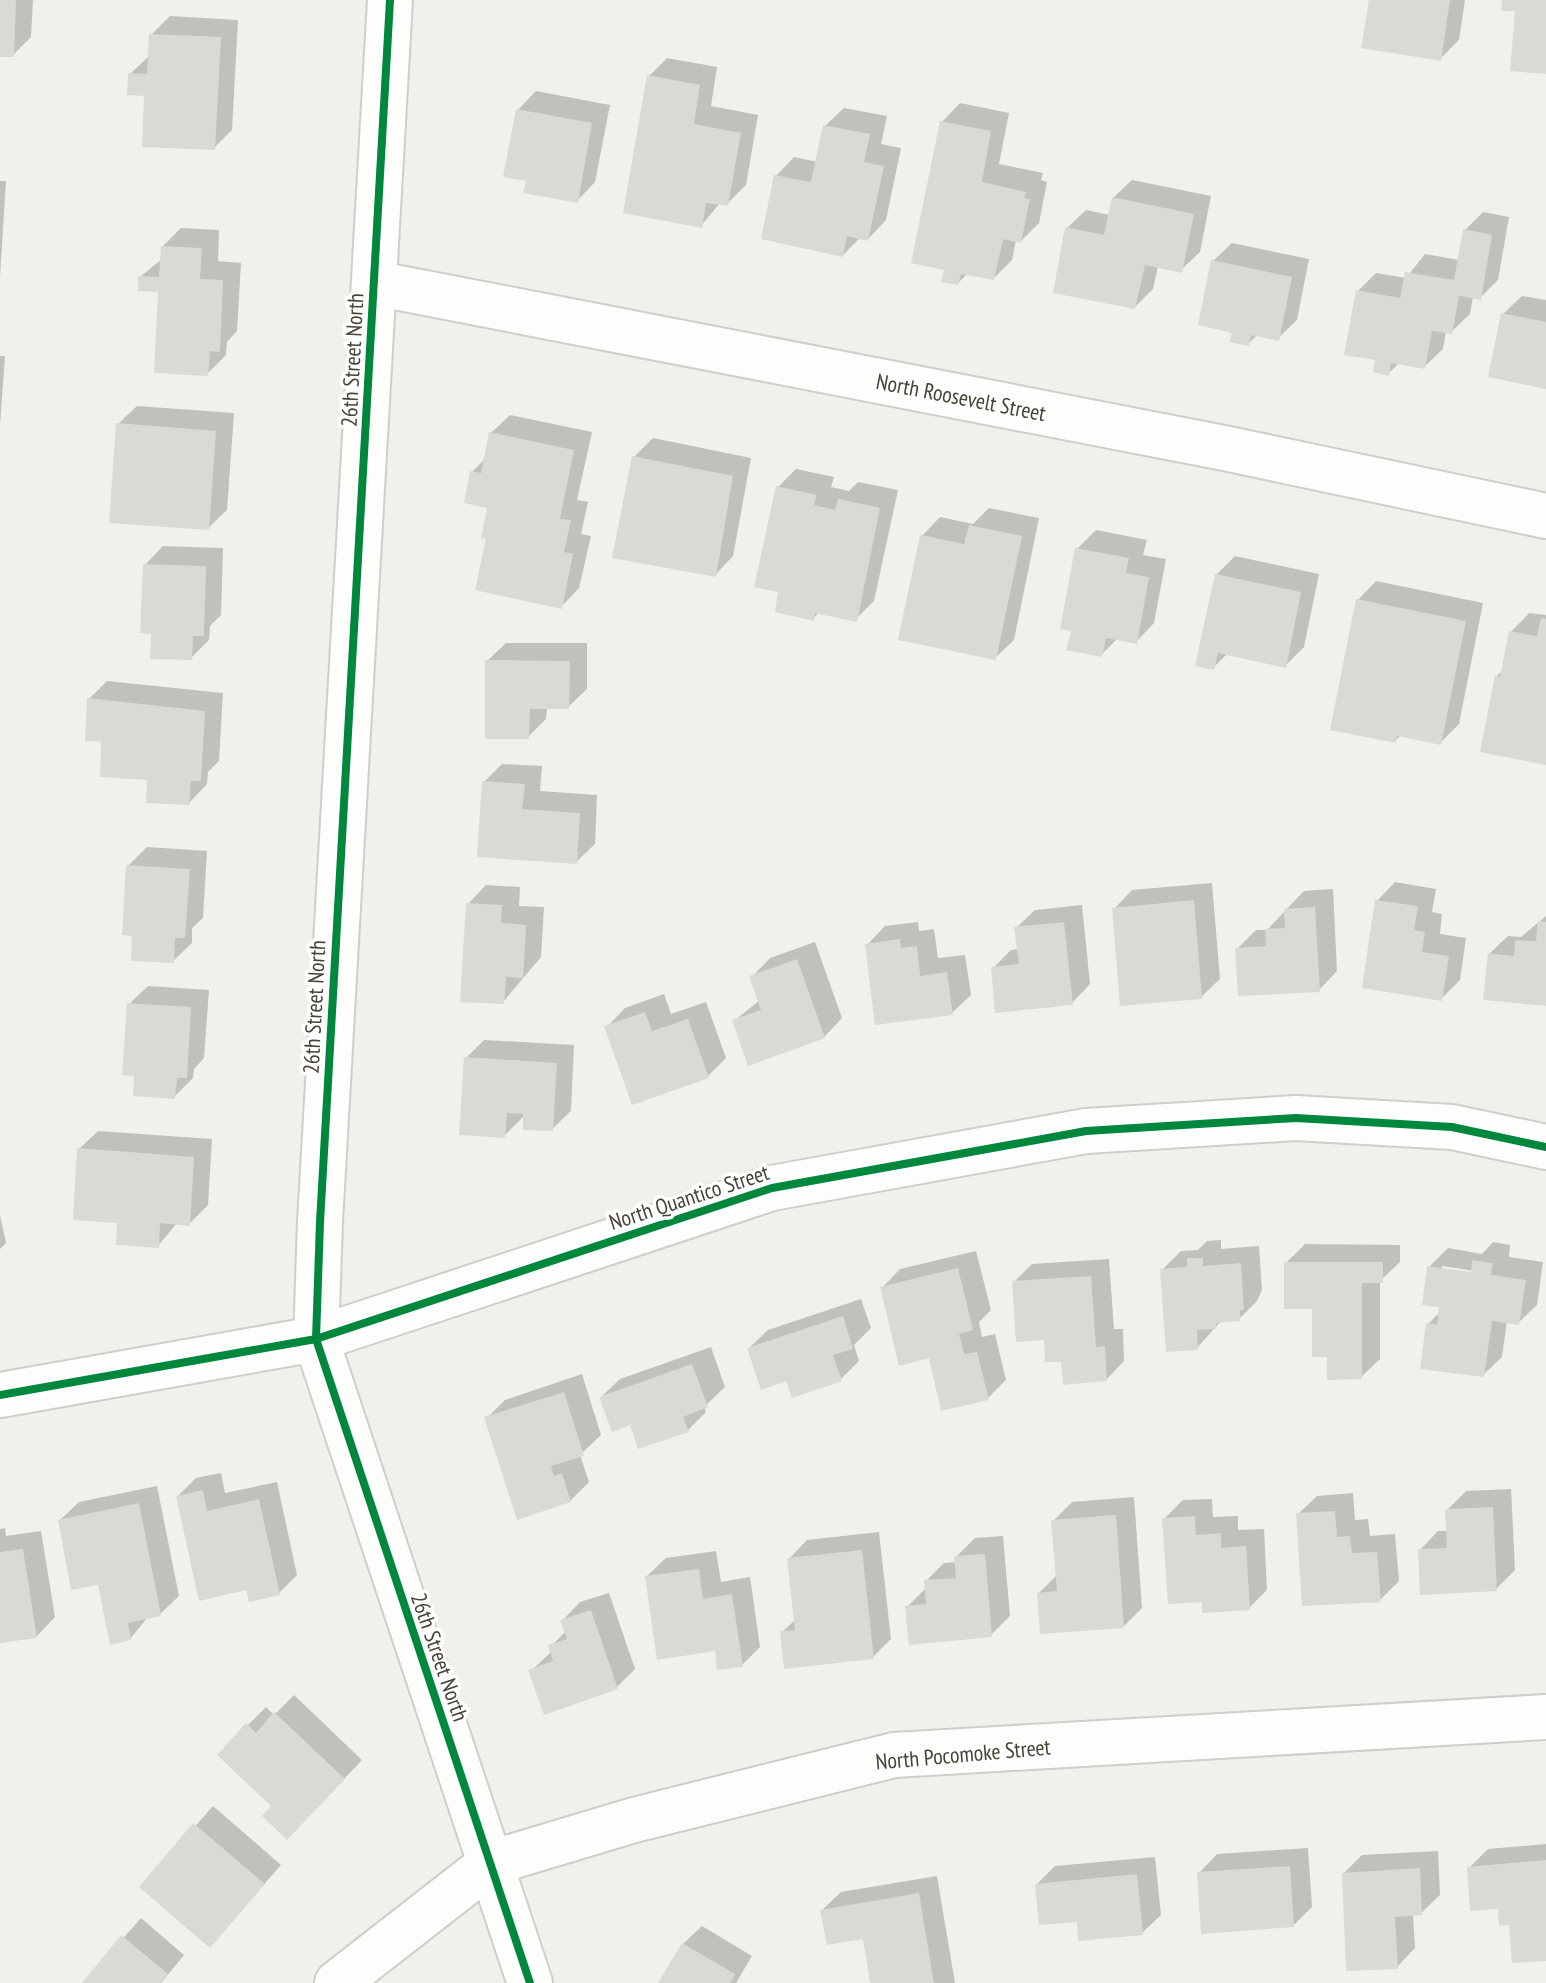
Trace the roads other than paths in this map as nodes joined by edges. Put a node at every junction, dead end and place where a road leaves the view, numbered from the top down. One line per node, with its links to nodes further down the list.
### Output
1 (390, 0): 2 (street, 26th Street North)
2 (374, 283): 3 (street, North Roosevelt Street); 5 (street, 26th Street North)
3 (1546, 516)
4 (1546, 1147): 5 (street, North Quantico Street)
5 (316, 1339): 6 (street, North Quantico Street); 8 (street, 26th Street North)
6 (0, 1395)
7 (1546, 1717): 8 (street, North Pocomoke Street)
8 (491, 1863): 9 (street, North Pocomoke Street); 10 (street, 26th Street North)
9 (337, 1983)
10 (530, 1983)

